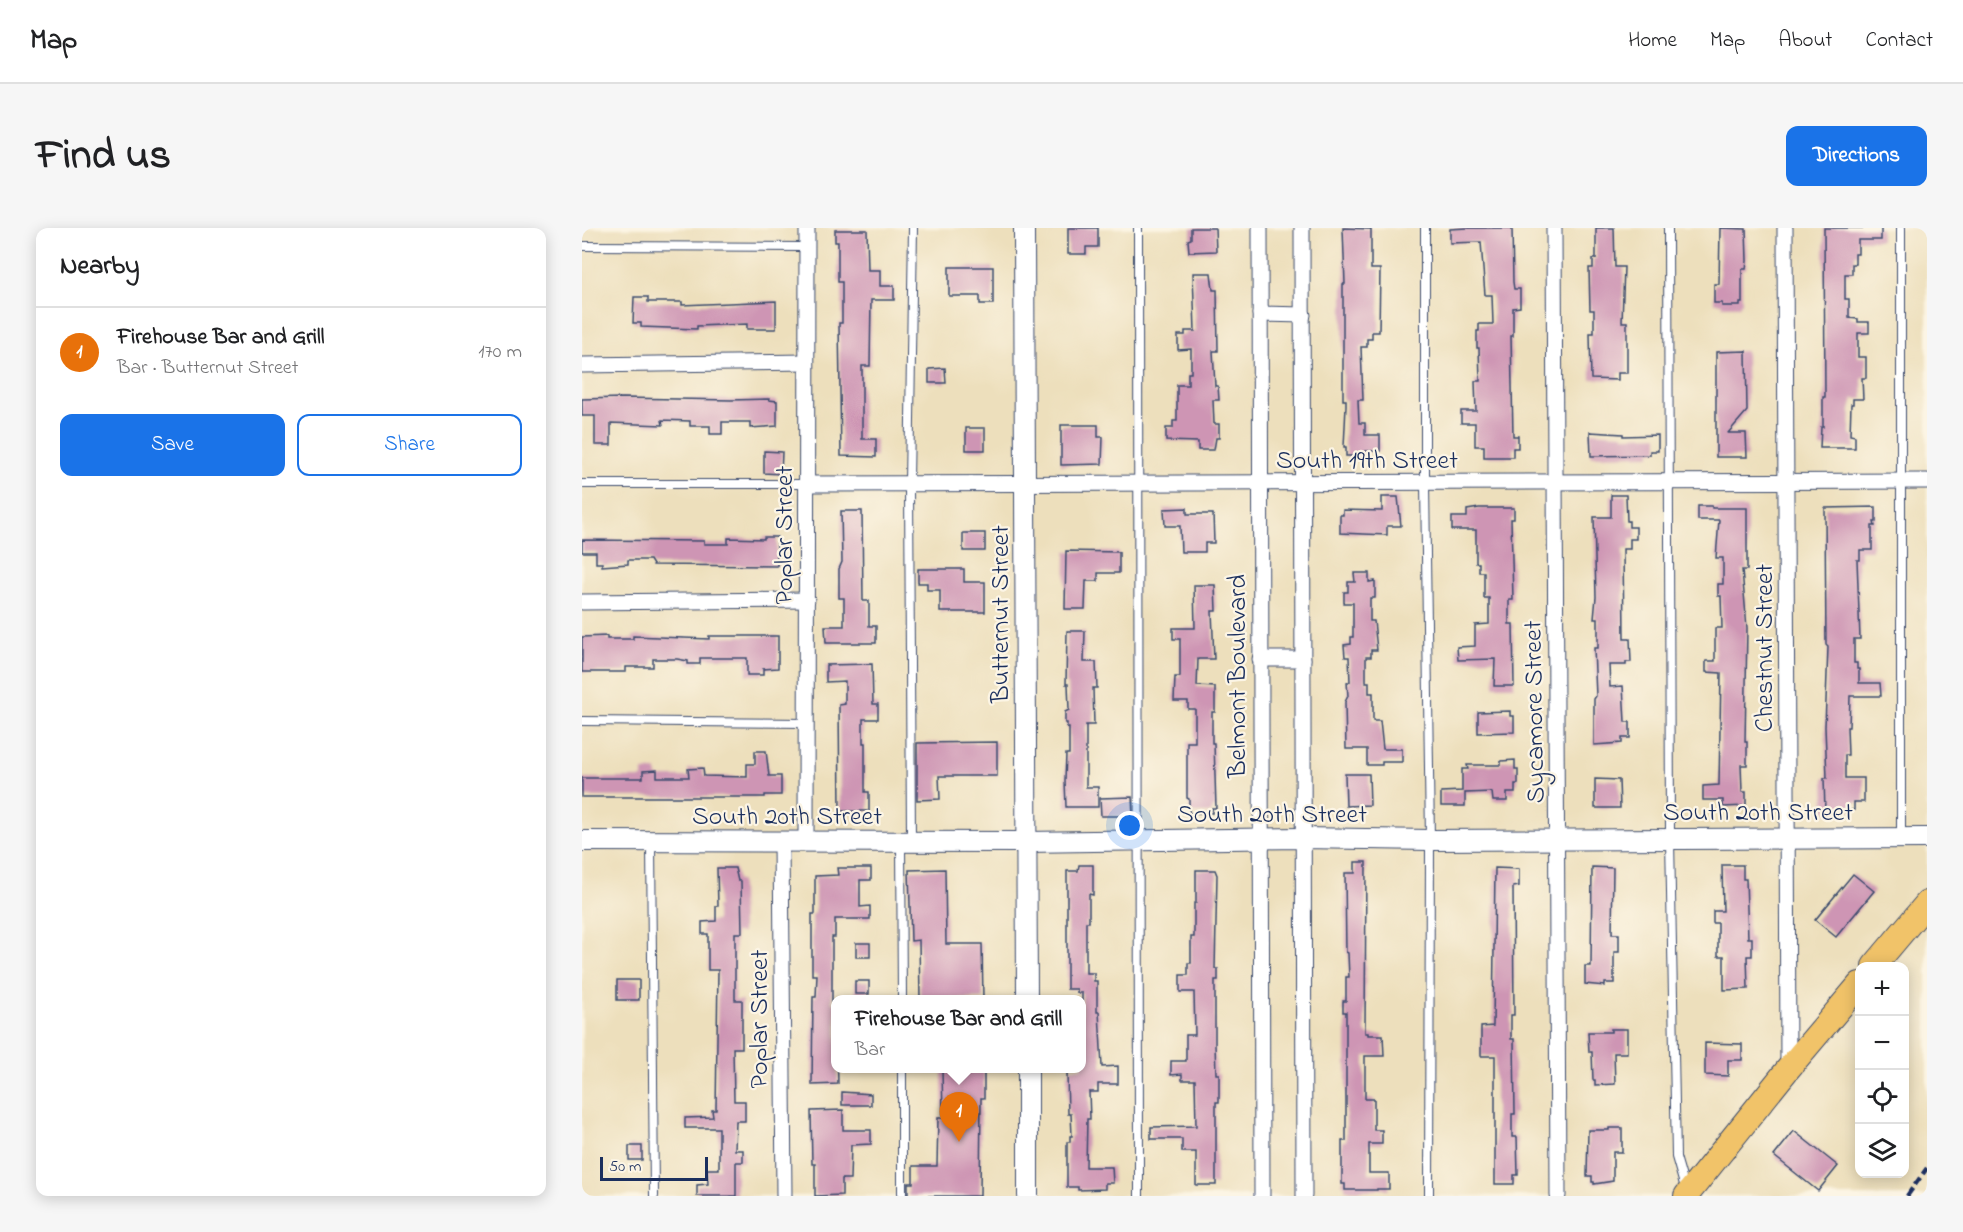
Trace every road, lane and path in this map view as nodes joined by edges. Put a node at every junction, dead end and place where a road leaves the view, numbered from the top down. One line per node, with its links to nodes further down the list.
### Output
1 (807, 228): 13 (street, Poplar Street)
2 (913, 228): 28 (lane)
3 (1024, 228): 29 (street, Butternut Street)
4 (1138, 228): 30 (lane)
5 (1260, 228): 14 (street, Belmont Boulevard)
6 (1302, 228): 15 (street)
7 (1425, 228): 25 (lane)
8 (1554, 228): 19 (street, Sycamore Street)
9 (1668, 228): 20 (lane)
10 (1785, 228): 21 (street, Chestnut Street)
11 (1901, 228): 22 (lane)
12 (582, 246): 13 (lane)
13 (807, 247): 16 (street, Poplar Street)
14 (1260, 314): 15 (street); 23 (street, Belmont Boulevard)
15 (1303, 315): 24 (street)
16 (806, 362): 17 (street); 27 (street, Poplar Street)
17 (582, 365)
18 (1927, 481): 22 (street, South 19th Street)
19 (1554, 482): 20 (street, South 19th Street); 25 (street, South 19th Street); 41 (street, Sycamore Street)
20 (1670, 482): 21 (street, South 19th Street); 42 (lane)
21 (1787, 482): 22 (street, South 19th Street); 43 (street, Chestnut Street)
22 (1903, 482): 38 (lane)
23 (1260, 483): 24 (street, South 19th Street); 30 (street, South 19th Street); 33 (street, Belmont Boulevard)
24 (1303, 483): 25 (street, South 19th Street); 34 (street)
25 (1425, 483): 44 (lane)
26 (582, 484): 27 (lane)
27 (808, 484): 28 (street, South 19th Street); 31 (street, Poplar Street)
28 (909, 484): 29 (street, South 19th Street); 50 (lane)
29 (1026, 484): 30 (street, South 19th Street); 51 (street, Butternut Street)
30 (1138, 484): 47 (lane)
31 (807, 600): 32 (street); 36 (street, Poplar Street)
32 (582, 602)
33 (1260, 659): 34 (street); 40 (street, Belmont Boulevard)
34 (1303, 659): 37 (street)
35 (582, 721): 36 (lane)
36 (806, 723): 49 (street, Poplar Street)
37 (1302, 838): 40 (street, South 20th Street); 44 (street, South 20th Street); 67 (street)
38 (1901, 838): 39 (street, South 20th Street); 43 (street, South 20th Street)
39 (1927, 838)
40 (1261, 839): 47 (street, South 20th Street); 66 (street, Belmont Boulevard)
41 (1558, 839): 42 (street, South 20th Street); 44 (street, South 20th Street); 69 (street, Sycamore Street)
42 (1670, 839): 43 (street, South 20th Street); 60 (lane)
43 (1787, 839): 57 (street, Chestnut Street)
44 (1430, 840): 68 (lane)
45 (582, 841): 46 (street, South 20th Street)
46 (651, 841): 48 (street, South 20th Street); 61 (lane)
47 (1138, 841): 51 (street, South 20th Street); 65 (lane)
48 (781, 842): 49 (street, South 20th Street); 62 (street, Poplar Street)
49 (806, 842): 50 (street, South 20th Street)
50 (906, 842): 51 (street, South 20th Street); 55 (lane)
51 (1026, 842): 56 (street, Butternut Street)
52 (1927, 903): 53 (main road)
53 (1877, 962)
54 (1855, 990): 57 (main road)
55 (902, 995)
56 (1027, 995)
57 (1788, 1069): 60 (main road)
58 (902, 1073): 63 (lane)
59 (1028, 1073): 64 (street)
60 (1687, 1195)
61 (654, 1196)
62 (783, 1196)
63 (902, 1196)
64 (1028, 1196)
65 (1139, 1196)
66 (1262, 1196)
67 (1304, 1196)
68 (1429, 1196)
69 (1558, 1196)

